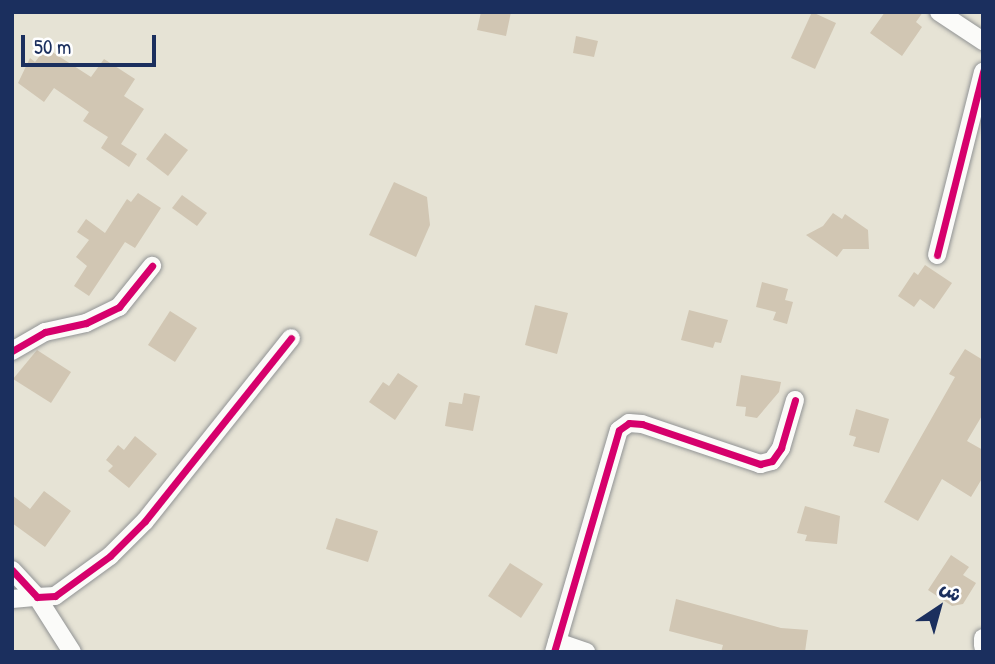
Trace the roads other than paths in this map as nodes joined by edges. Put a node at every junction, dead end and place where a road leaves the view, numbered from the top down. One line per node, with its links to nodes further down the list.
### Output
1 (939, 12): 2 (street)
2 (983, 41)
3 (983, 72): 4 (street)
4 (937, 256)
5 (152, 266): 7 (street)
6 (291, 338): 10 (street)
7 (12, 351)
8 (795, 400): 14 (street)
9 (12, 570): 10 (street)
10 (37, 597): 11 (street); 15 (street)
11 (12, 599)
12 (983, 638): 13 (street)
13 (983, 646)
14 (555, 647): 16 (street)
15 (72, 652)
16 (586, 652)

